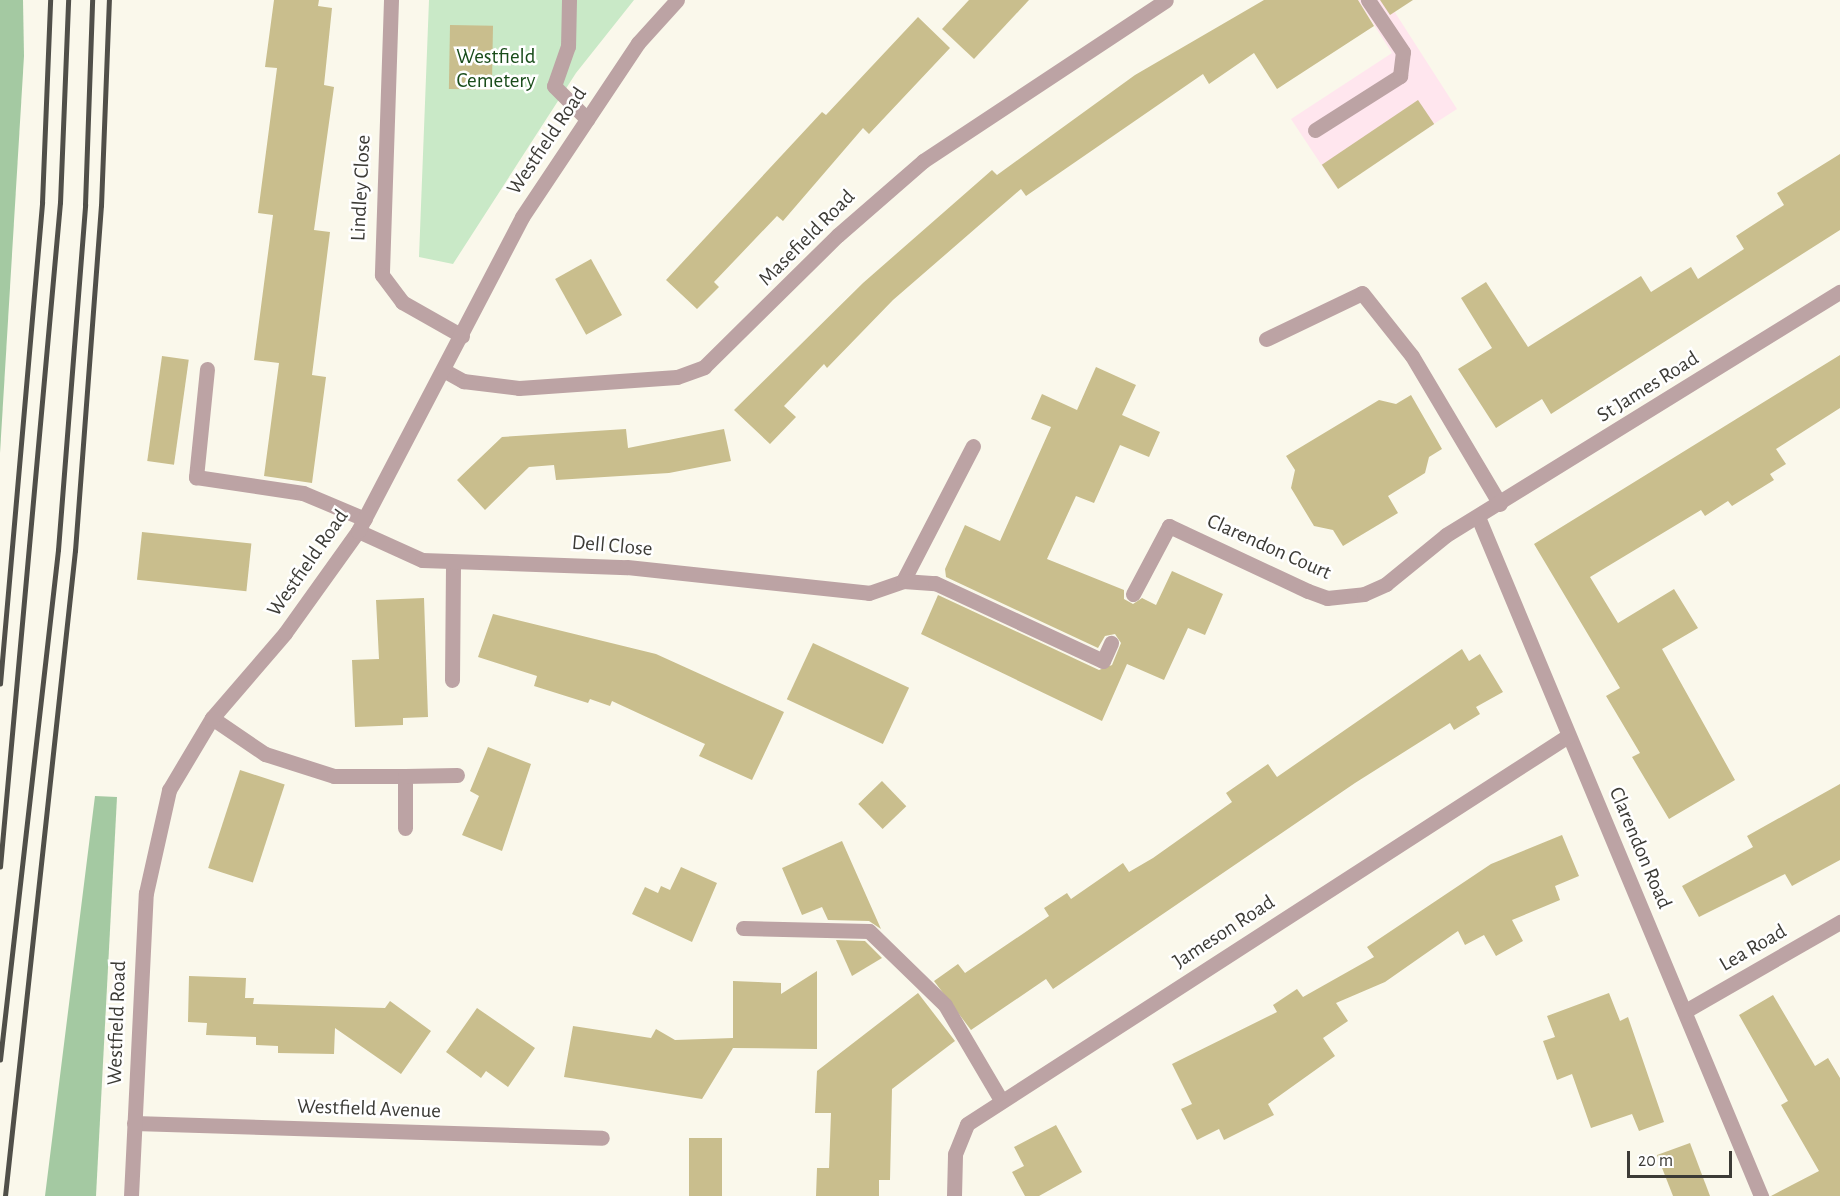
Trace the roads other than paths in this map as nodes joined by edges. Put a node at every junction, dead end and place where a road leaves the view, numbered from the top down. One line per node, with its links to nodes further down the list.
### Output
1 (391, 0): 9 (street, Lindley Close)
2 (569, 0): 6 (street)
3 (677, 0): 6 (street, Westfield Road)
4 (1166, 0): 12 (street, Masefield Road)
5 (1368, 0): 7 (street)
6 (587, 119): 9 (street, Westfield Road)
7 (1315, 130)
8 (1840, 292): 14 (street, St James Road)
9 (462, 336): 12 (street, Westfield Road)
10 (1266, 339): 14 (street)
11 (207, 369): 16 (street, Dell Close)
12 (445, 371): 16 (street, Westfield Road)
13 (973, 446): 18 (street)
14 (1500, 504): 15 (street, St James Road)
15 (1478, 517): 19 (street, Clarendon Court); 23 (street, Clarendon Road)
16 (361, 525): 17 (street, Dell Close); 22 (street, Westfield Road)
17 (453, 563): 18 (street, Dell Close); 21 (street)
18 (903, 581): 20 (street)
19 (1133, 594)
20 (1111, 643)
21 (452, 680)
22 (212, 718): 25 (street); 31 (street, Westfield Road)
23 (1568, 736): 29 (street, Clarendon Road); 30 (street, Jameson Road)
24 (457, 775): 25 (street)
25 (405, 776): 26 (street)
26 (405, 828)
27 (1840, 922): 29 (street, Lea Road)
28 (743, 928): 30 (street)
29 (1687, 1010): 35 (street, Clarendon Road)
30 (1001, 1100): 34 (street, Jameson Road)
31 (134, 1123): 32 (street, Westfield Avenue); 33 (street, Westfield Road)
32 (602, 1138)
33 (131, 1196)
34 (954, 1196)
35 (1761, 1196)

